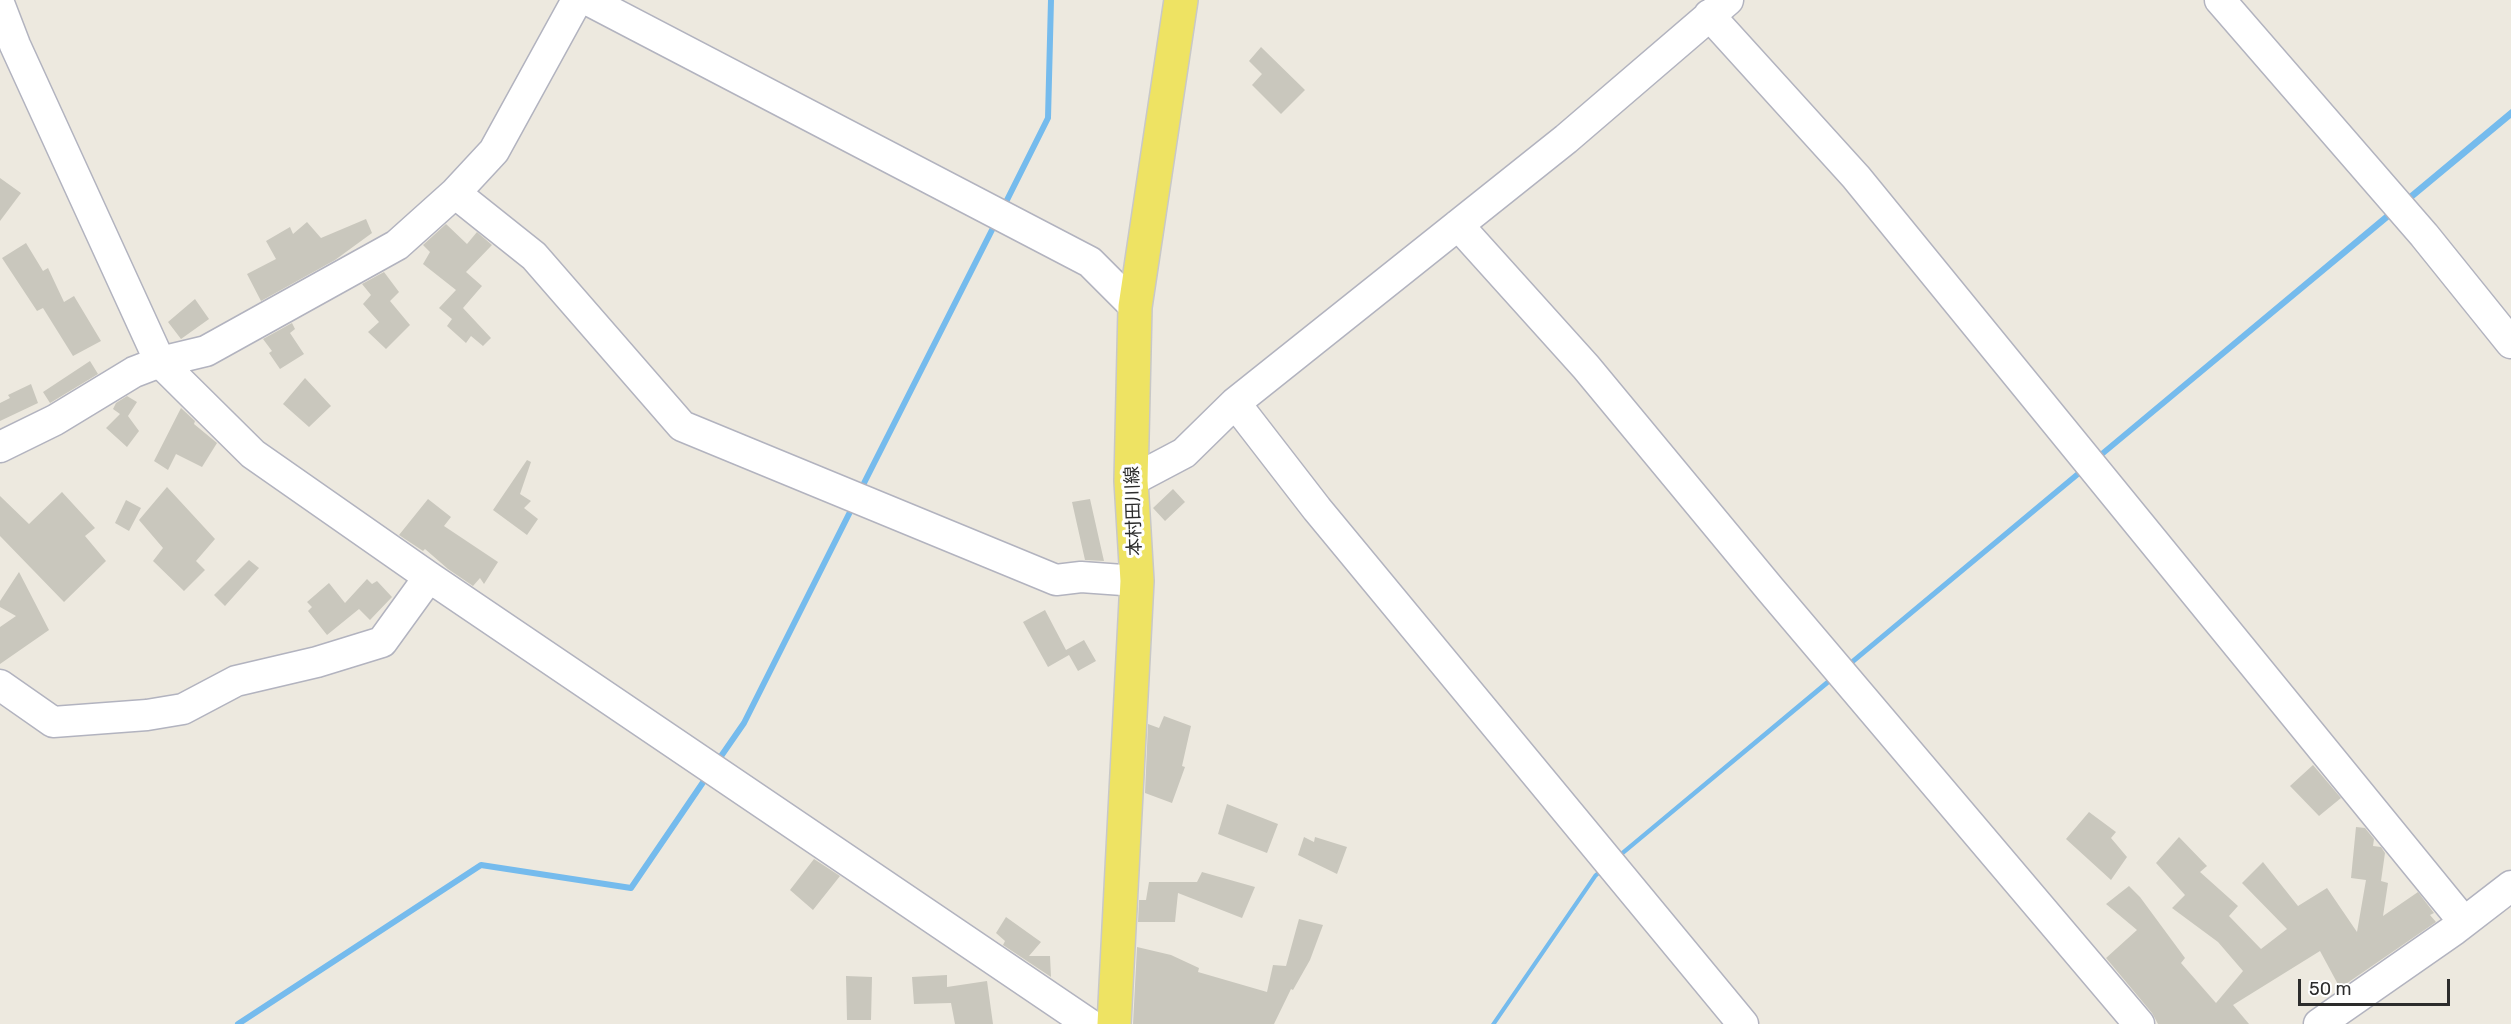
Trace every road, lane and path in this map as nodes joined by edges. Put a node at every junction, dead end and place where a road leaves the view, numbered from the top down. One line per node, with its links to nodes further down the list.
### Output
1 (577, 0): 9 (street)
2 (588, 0): 11 (street)
3 (1182, 0): 11 (main road, 本村田川線)
4 (2220, 0): 12 (street)
5 (0, 6): 7 (street)
6 (1719, 8): 10 (street); 21 (street)
7 (15, 45): 8 (street); 13 (street)
8 (0, 72)
9 (455, 193): 13 (street); 18 (street)
10 (1458, 225): 14 (street); 25 (street)
11 (1135, 307): 16 (main road, 本村田川線)
12 (2511, 343)
13 (160, 362): 15 (street); 17 (street)
14 (1235, 403): 16 (street); 24 (street)
15 (0, 447)
16 (1131, 481): 18 (main road, 本村田川線)
17 (429, 577): 19 (street); 22 (street)
18 (1137, 581): 23 (main road, 本村田川線)
19 (0, 685)
20 (2511, 886): 21 (street)
21 (2464, 922): 26 (street)
22 (1089, 1024)
23 (1114, 1024)
24 (1743, 1024)
25 (2139, 1024)
26 (2319, 1024)

